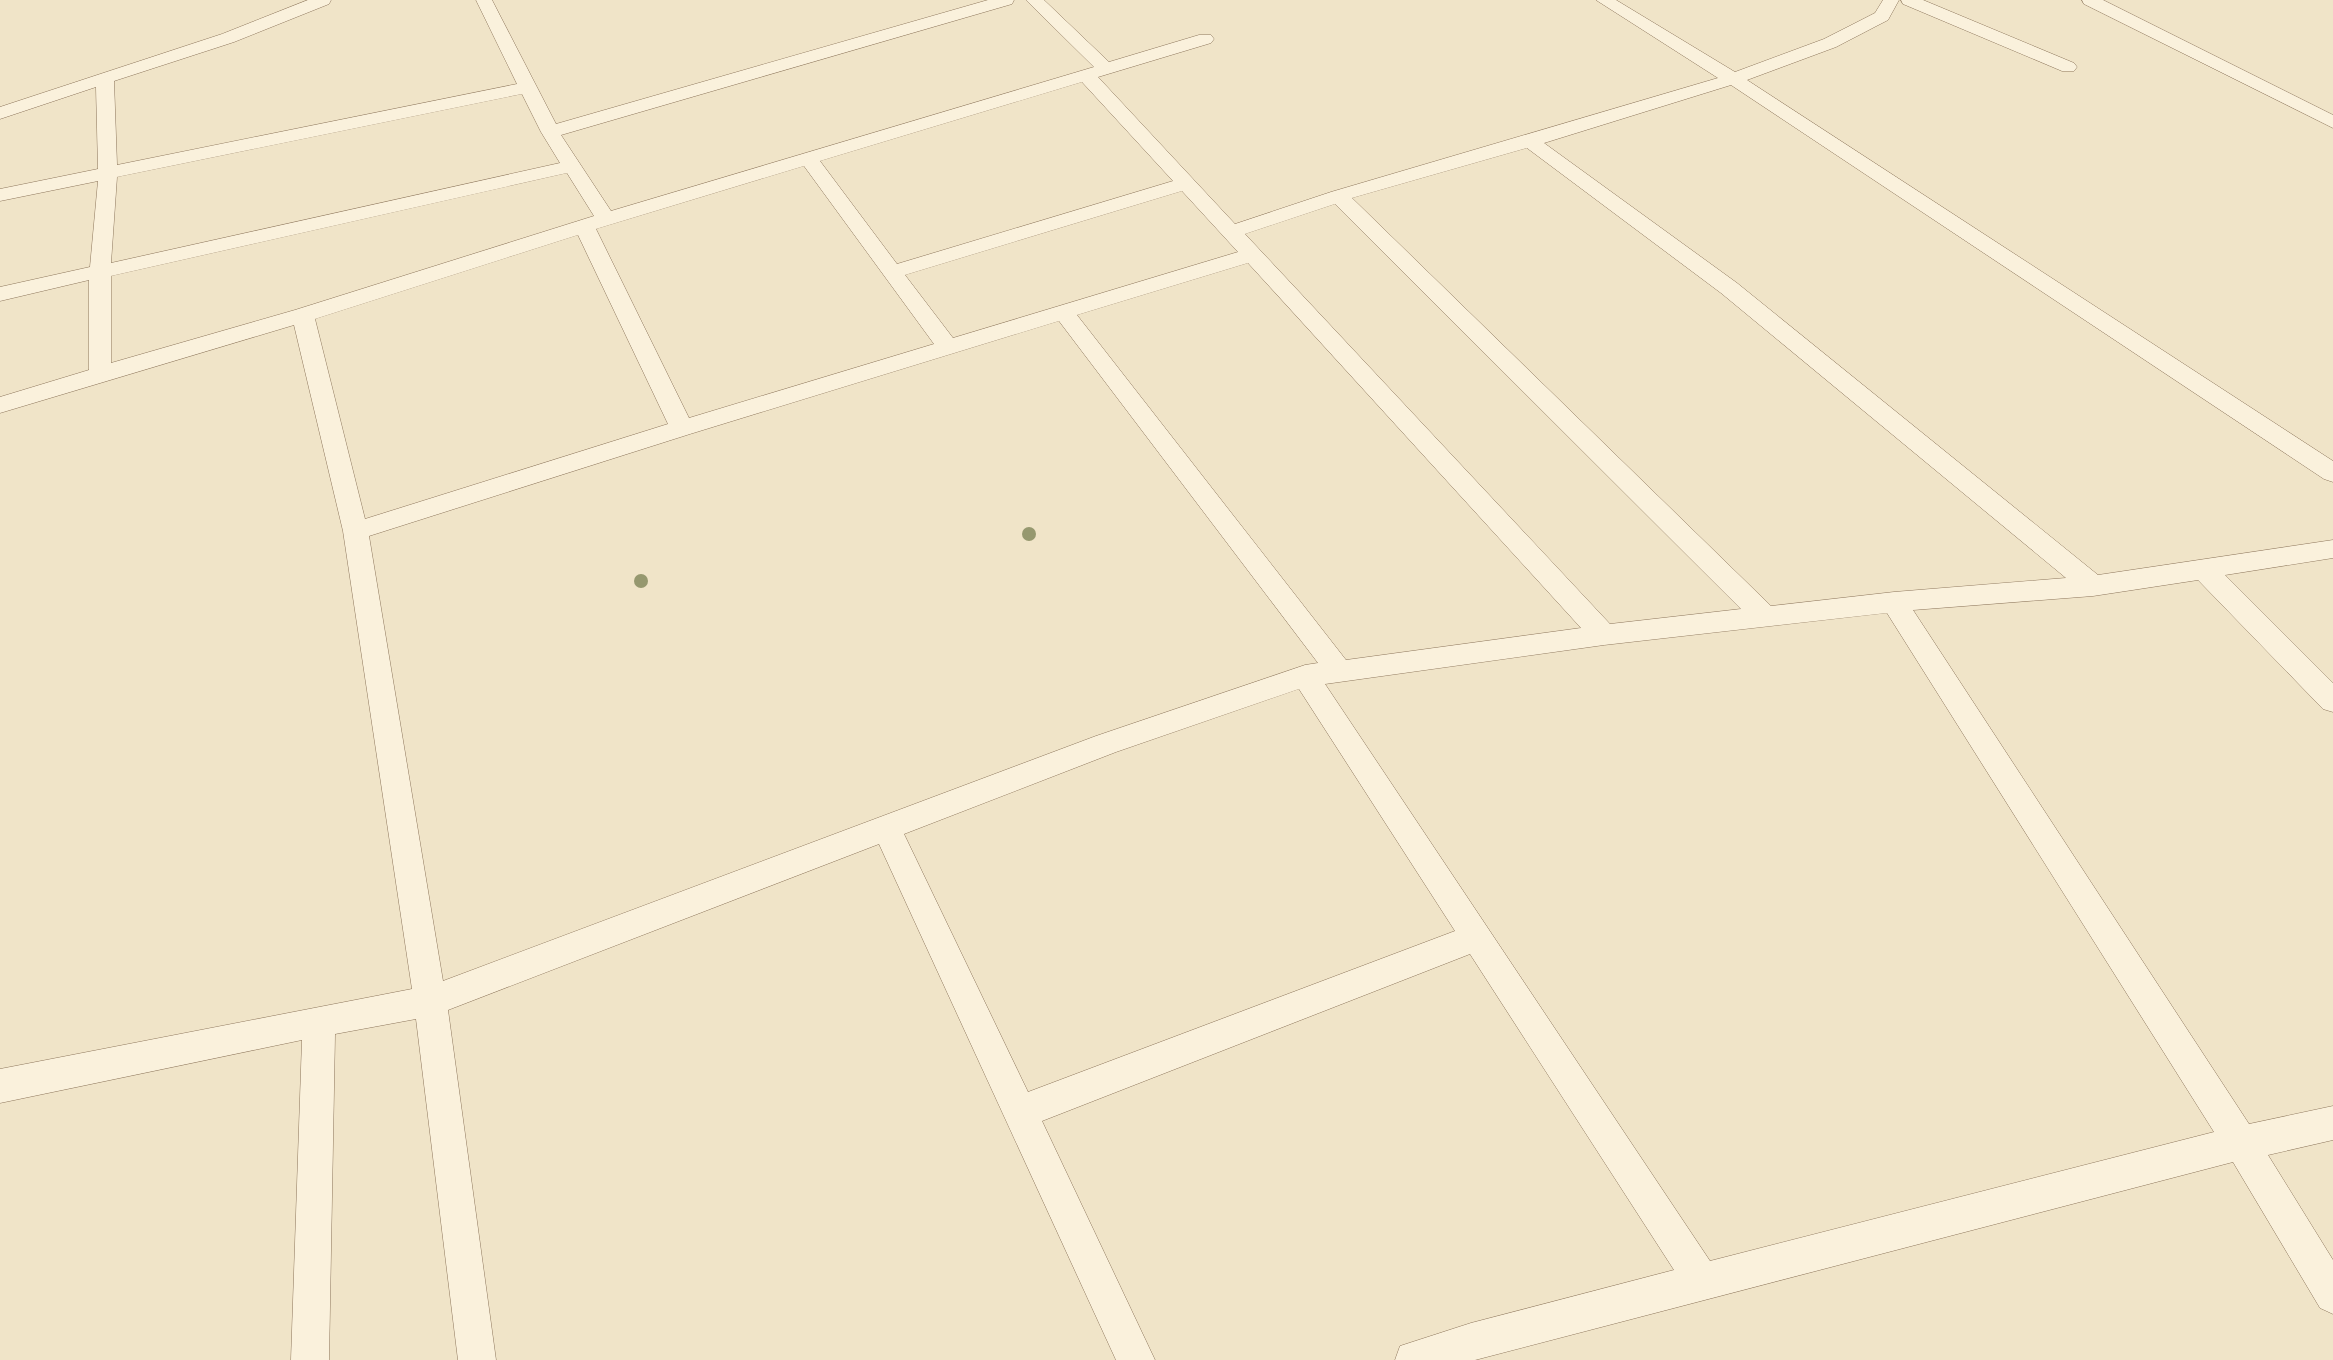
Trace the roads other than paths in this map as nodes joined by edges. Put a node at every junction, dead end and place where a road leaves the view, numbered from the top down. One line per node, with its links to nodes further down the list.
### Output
1 (323, 0): 13 (street)
2 (484, 0): 14 (street)
3 (1006, 0): 17 (street)
4 (1034, 0): 11 (street)
5 (1604, 0): 12 (street)
6 (1891, 0): 12 (street)
7 (1909, 0): 10 (street)
8 (2090, 0): 16 (street)
9 (1205, 39): 11 (street)
10 (2068, 67)
11 (1096, 72): 19 (street); 22 (street)
12 (1734, 78): 18 (street); 38 (street)
13 (105, 80): 15 (street); 21 (street)
14 (527, 87): 17 (street); 21 (street)
15 (0, 114)
16 (2333, 122)
17 (550, 132): 20 (street)
18 (1530, 141): 24 (street); 42 (street)
19 (808, 158): 25 (street); 29 (street)
20 (572, 166): 25 (street); 30 (street)
21 (108, 172): 23 (street); 30 (street)
22 (1186, 183): 27 (street); 29 (street)
23 (0, 195)
24 (1338, 196): 27 (street); 44 (street)
25 (606, 219): 26 (street)
26 (584, 226): 33 (street); 37 (street)
27 (1231, 232): 28 (street)
28 (1252, 255): 32 (street); 45 (street)
29 (892, 272): 34 (street)
30 (100, 273): 31 (street); 35 (street)
31 (0, 294)
32 (1064, 313): 34 (street); 46 (street)
33 (304, 315): 35 (street); 39 (street)
34 (948, 348): 37 (street)
35 (100, 374): 36 (street)
36 (0, 405)
37 (682, 428): 39 (street)
38 (2333, 473)
39 (356, 531): 51 (street)
40 (2333, 549): 41 (street)
41 (2203, 569): 42 (street); 48 (street)
42 (2093, 586): 43 (street)
43 (1894, 602): 44 (street); 56 (street)
44 (1765, 617): 45 (street)
45 (1604, 635): 46 (street)
46 (1339, 671): 47 (street)
47 (1305, 676): 49 (street); 50 (street)
48 (2333, 701)
49 (886, 827): 51 (street); 54 (street)
50 (1477, 938): 54 (street); 57 (street)
51 (430, 1001): 52 (street); 60 (street)
52 (319, 1021): 53 (street); 59 (street)
53 (0, 1086)
54 (1020, 1112): 61 (street)
55 (2333, 1123): 56 (street)
56 (2241, 1143): 57 (street); 58 (street)
57 (1702, 1281): 62 (street)
58 (2333, 1295)
59 (310, 1360)
60 (477, 1360)
61 (1136, 1360)
62 (1414, 1360)

